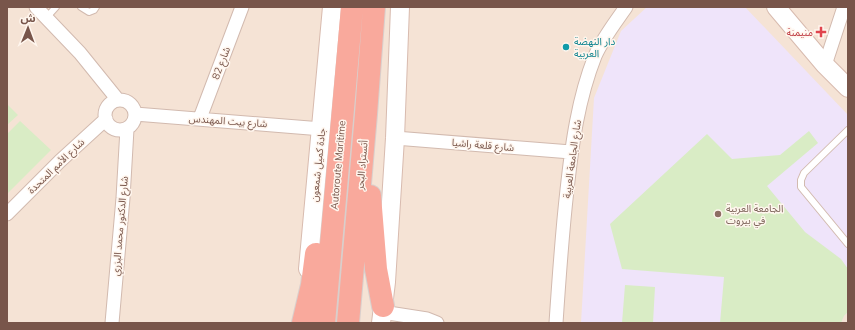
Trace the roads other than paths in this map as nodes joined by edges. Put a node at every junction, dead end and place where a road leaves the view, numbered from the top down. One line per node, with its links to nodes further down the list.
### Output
1 (36, 7): 13 (street)
2 (56, 7): 13 (lane)
3 (81, 7): 4 (lane)
4 (96, 7)
5 (242, 7): 19 (street, شارع 82)
6 (332, 7): 23 (main road, جادة كميل شمعون)
7 (352, 7): 23 (highway, Autoroute Maritime)
8 (374, 7): 18 (highway, أتستراد البحر)
9 (400, 7): 24 (main road)
10 (626, 7): 25 (street, شارع الجامعة العربية)
11 (776, 7): 14 (main road)
12 (844, 7): 14 (street)
13 (46, 18): 16 (street)
14 (825, 64): 15 (main road)
15 (848, 88)
16 (118, 100): 17 (street); 20 (street)
17 (135, 114): 19 (street, شارع بيت المهندس); 21 (street)
18 (366, 114): 30 (highway); 34 (highway, أتستراد البحر)
19 (200, 118): 23 (street, شارع بيت المهندس)
20 (106, 119): 21 (street); 26 (street, شارع الأمم المتحدة)
21 (127, 129): 31 (street, شارع الدكتور محمد البزري)
22 (848, 130): 28 (lane)
23 (331, 133): 32 (highway); 33 (highway, Autoroute Maritime)
24 (395, 138): 25 (street, شارع قلعة راشيا); 30 (main road)
25 (571, 152): 36 (street, شارع الجامعة العربية)
26 (7, 214)
27 (848, 233): 28 (lane)
28 (843, 238): 29 (lane)
29 (848, 244)
30 (382, 314): 35 (street)
31 (112, 323)
32 (303, 323)
33 (324, 323)
34 (348, 323)
35 (437, 323)
36 (556, 323)

